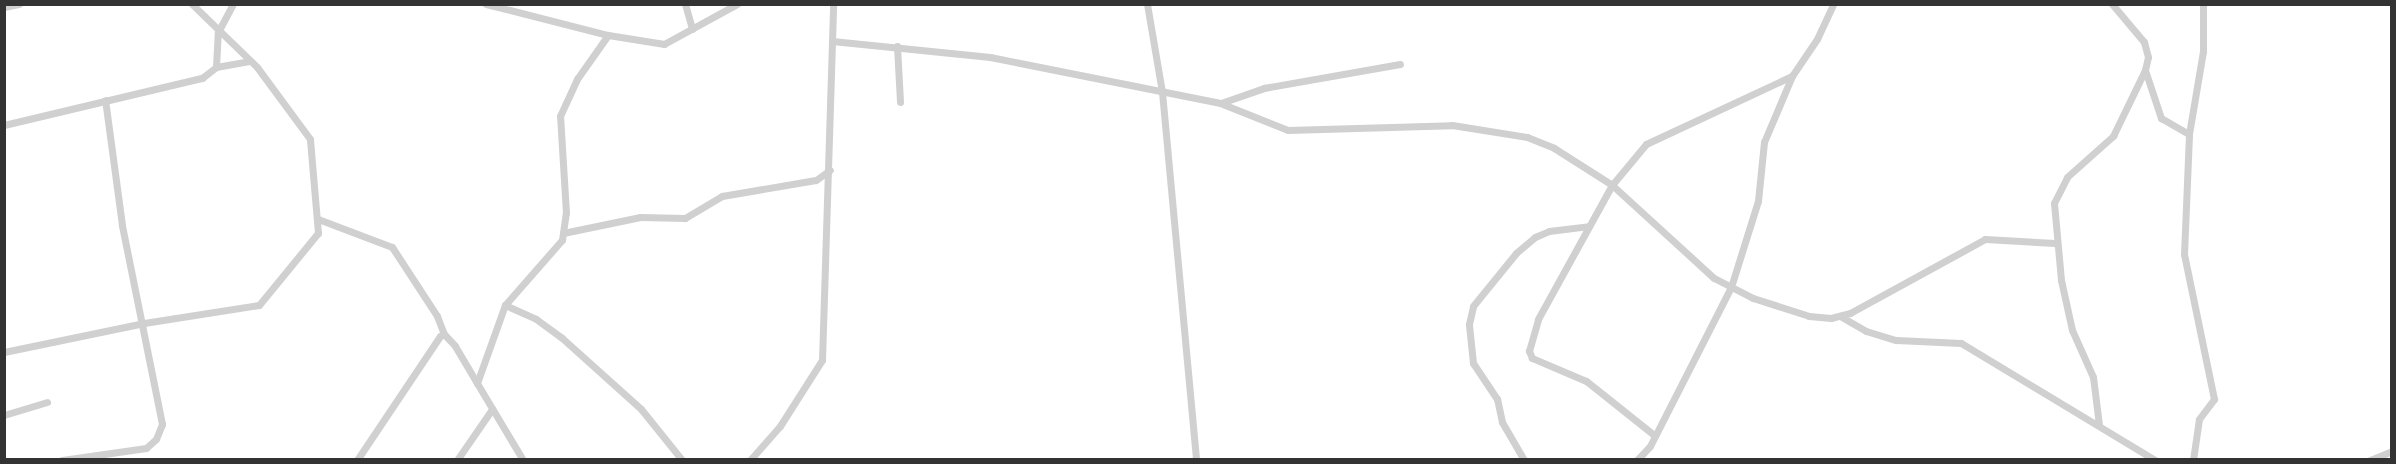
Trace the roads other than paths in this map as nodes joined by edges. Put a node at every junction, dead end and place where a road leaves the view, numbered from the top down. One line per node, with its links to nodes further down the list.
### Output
1 (20, 4): 12 (street)
2 (192, 4): 14 (street)
3 (233, 4): 14 (street)
4 (486, 4): 15 (street)
5 (686, 4): 13 (street)
6 (737, 4): 13 (street)
7 (833, 4): 16 (street)
8 (1147, 4): 23 (street)
9 (1833, 4): 22 (street)
10 (2112, 4): 21 (street)
11 (2203, 4): 28 (street)
12 (4, 7)
13 (692, 29): 15 (street)
14 (218, 32): 18 (street); 20 (street)
15 (608, 35): 33 (street)
16 (832, 41): 17 (street); 29 (street)
17 (897, 46): 23 (street); 25 (street)
18 (250, 61): 20 (street); 31 (street)
19 (1400, 64): 26 (street)
20 (216, 67): 24 (street)
21 (2145, 70): 28 (street); 34 (street)
22 (1792, 76): 30 (street); 35 (street)
23 (1162, 92): 26 (street); 54 (street)
24 (105, 100): 27 (street); 38 (street)
25 (900, 102)
26 (1220, 104): 30 (street)
27 (4, 125)
28 (2189, 134): 58 (street)
29 (830, 171): 33 (street); 53 (street)
30 (1612, 185): 32 (street); 35 (street)
31 (318, 219): 38 (street); 39 (street)
32 (1587, 226): 46 (street); 55 (street)
33 (563, 232): 36 (street)
34 (2055, 243): 37 (street); 45 (street)
35 (1731, 287): 37 (street); 46 (street)
36 (505, 305): 41 (street); 52 (street)
37 (1840, 316): 45 (street)
38 (144, 323): 40 (street); 48 (street)
39 (444, 334): 41 (street); 49 (street)
40 (4, 352)
41 (477, 383): 43 (street)
42 (47, 402): 44 (street)
43 (492, 409): 50 (street); 51 (street)
44 (4, 415)
45 (2099, 425): 57 (street)
46 (1654, 435): 56 (street)
47 (2391, 450): 59 (street)
48 (62, 459)
49 (357, 459)
50 (457, 459)
51 (523, 459)
52 (682, 459)
53 (750, 459)
54 (1196, 459)
55 (1524, 459)
56 (1637, 459)
57 (2156, 459)
58 (2193, 459)
59 (2370, 459)

